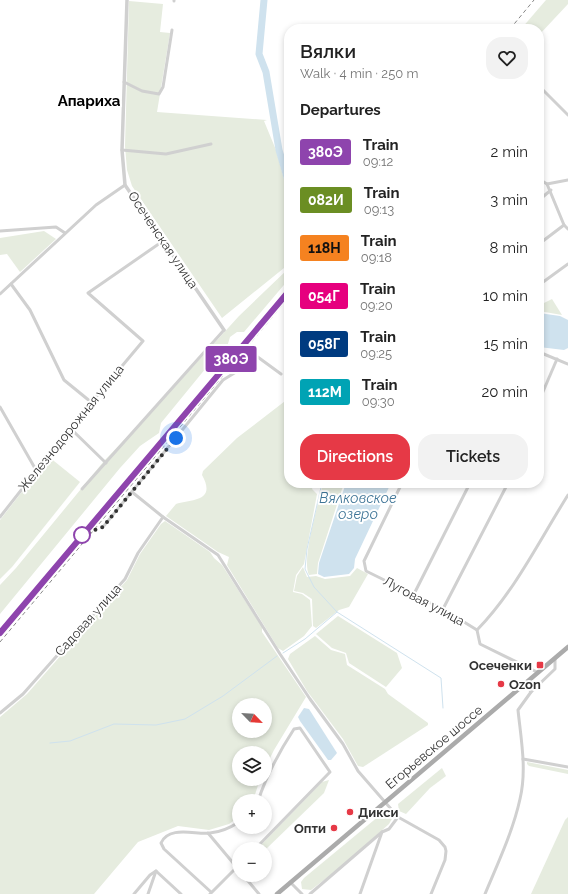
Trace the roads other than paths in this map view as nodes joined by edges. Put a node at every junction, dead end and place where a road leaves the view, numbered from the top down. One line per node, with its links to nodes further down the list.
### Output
1 (127, 0): 3 (street, Осеченская улица)
2 (172, 30): 3 (street)
3 (124, 82): 7 (street, Осеченская улица)
4 (544, 91): 5 (street)
5 (568, 115)
6 (211, 144): 7 (street)
7 (122, 150): 11 (street, Осеченская улица)
8 (568, 180): 10 (street)
9 (544, 182): 10 (street)
10 (547, 184): 12 (street)
11 (125, 185): 17 (street); 19 (street, Осеченская улица)
12 (551, 190): 13 (street); 14 (street)
13 (544, 196)
14 (564, 225): 15 (street); 18 (street)
15 (568, 229)
16 (0, 231): 17 (street)
17 (65, 233): 22 (street)
18 (544, 240)
19 (163, 241): 24 (street, Осеченская улица); 30 (street, Железнодорожная улица)
20 (568, 264): 21 (street)
21 (544, 281)
22 (11, 284): 23 (street); 30 (street)
23 (0, 294)
24 (224, 330): 33 (street)
25 (544, 354): 26 (street)
26 (557, 359): 27 (street); 29 (street)
27 (568, 364)
28 (281, 374): 39 (street)
29 (544, 389)
30 (91, 402): 32 (street, Железнодорожная улица)
31 (0, 407): 34 (street)
32 (70, 428): 33 (street); 34 (street, Железнодорожная улица)
33 (106, 463): 38 (street)
34 (36, 470): 41 (street, Железнодорожная улица)
35 (400, 488): 44 (street, Луговая улица)
36 (467, 488): 44 (street)
37 (505, 488): 45 (street)
38 (82, 489)
39 (132, 492): 42 (street); 43 (street)
40 (568, 495): 46 (street)
41 (0, 517)
42 (163, 517): 52 (street, Садовая улица); 56 (street)
43 (103, 527)
44 (414, 594): 45 (street, Луговая улица)
45 (442, 609): 46 (street, Луговая улица)
46 (477, 630): 49 (street, Луговая улица)
47 (568, 647): 48 (main road, Егорьевское шоссе)
48 (555, 658): 49 (main road, Егорьевское шоссе); 51 (street)
49 (537, 672): 50 (main road, Егорьевское шоссе)
50 (525, 683): 51 (street); 56 (main road, Егорьевское шоссе)
51 (531, 692): 53 (street)
52 (0, 712)
53 (523, 759): 54 (street); 79 (street)
54 (568, 767)
55 (260, 794): 59 (street)
56 (385, 803): 57 (street); 68 (main road, Егорьевское шоссе)
57 (398, 817): 60 (street); 78 (street)
58 (232, 827): 61 (street)
59 (272, 832)
60 (382, 832): 76 (street); 77 (street)
61 (208, 833): 64 (street); 69 (street)
62 (270, 834): 63 (street)
63 (262, 842)
64 (232, 860)
65 (156, 871): 70 (street); 71 (street); 72 (street)
66 (232, 873): 69 (street)
67 (249, 882): 73 (street)
68 (290, 882): 74 (main road, Егорьевское шоссе); 75 (street)
69 (211, 893)
70 (134, 894)
71 (148, 894)
72 (181, 894)
73 (259, 894)
74 (277, 894)
75 (302, 894)
76 (310, 894)
77 (360, 894)
78 (431, 894)
79 (485, 894)

